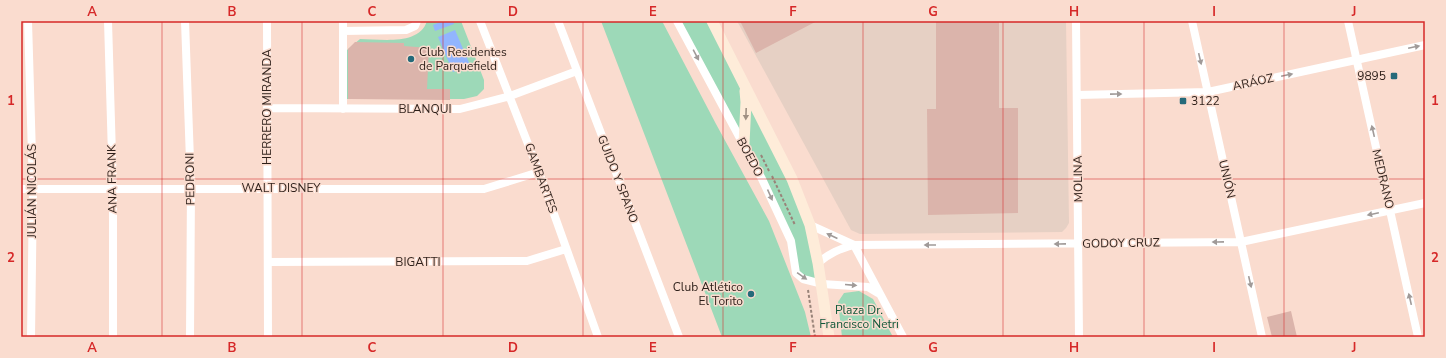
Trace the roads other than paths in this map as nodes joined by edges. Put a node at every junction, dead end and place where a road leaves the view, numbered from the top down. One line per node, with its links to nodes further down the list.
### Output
1 (28, 21): 29 (street, JULIÁN NICOLÁS)
2 (108, 21): 30 (street, ANA FRANK)
3 (185, 21): 26 (street, PEDRONI)
4 (267, 21): 22 (street, HERRERO MIRANDA)
5 (343, 21): 14 (street)
6 (417, 21): 14 (street)
7 (480, 21): 21 (street, GAMBARTES)
8 (558, 21): 17 (street, GUIDO Y SPANO)
9 (677, 21): 24 (street, BOEDO, one-way to 24)
10 (712, 21): 18 (main road)
11 (1076, 21): 20 (street, MOLINA)
12 (1192, 21): 19 (street, UNIÓN, one-way to 19)
13 (1348, 21): 16 (street, MEDRANO)
14 (344, 31): 23 (street)
15 (1425, 45): 16 (street, ARÁOZ, one-way to 15)
16 (1357, 60): 19 (street, ARÁOZ, one-way to 16); 32 (street, MEDRANO, one-way to 16)
17 (577, 71): 21 (street, BLANQUI); 47 (street, GUIDO Y SPANO)
18 (744, 84): 24 (main road, one-way to 24); 33 (main road)
19 (1208, 92): 20 (street, ARÁOZ, one-way to 19); 34 (street, UNIÓN)
20 (1077, 95): 35 (street, MOLINA)
21 (510, 96): 23 (street, BLANQUI); 25 (street, GAMBARTES)
22 (268, 108): 23 (street, BLANQUI); 27 (street, HERRERO MIRANDA)
23 (343, 109)
24 (744, 144): 40 (street, BOEDO, one-way to 40)
25 (539, 172): 27 (street, WALT DISNEY); 37 (street, GAMBARTES)
26 (191, 188): 27 (street, WALT DISNEY); 30 (street, WALT DISNEY); 44 (street, PEDRONI)
27 (268, 188): 38 (street, HERRERO MIRANDA)
28 (21, 189): 29 (street, WALT DISNEY)
29 (33, 189): 30 (street, WALT DISNEY); 42 (street, JULIÁN NICOLÁS)
30 (113, 189): 43 (street, ANA FRANK)
31 (1425, 203): 32 (street, GODOY CRUZ)
32 (1390, 210): 34 (street, GODOY CRUZ, one-way to 34); 52 (street, MEDRANO, one-way to 32)
33 (810, 225): 36 (street, one-way to 33); 39 (main road)
34 (1241, 242): 35 (street, GODOY CRUZ, one-way to 35); 51 (street, UNIÓN, one-way to 51)
35 (1078, 244): 36 (street, GODOY CRUZ, one-way to 36); 50 (street, MOLINA)
36 (854, 245): 39 (street, GODOY CRUZ); 41 (street)
37 (566, 249): 38 (street, BIGATTI); 46 (street, GAMBARTES)
38 (268, 262): 45 (street, HERRERO MIRANDA)
39 (818, 263): 40 (main road)
40 (822, 284): 41 (street, BOEDO, one-way to 41); 48 (main road)
41 (878, 293): 49 (street)
42 (31, 337)
43 (113, 337)
44 (190, 337)
45 (268, 337)
46 (596, 337)
47 (679, 337)
48 (830, 337)
49 (903, 337)
50 (1079, 337)
51 (1262, 337)
52 (1418, 337)

